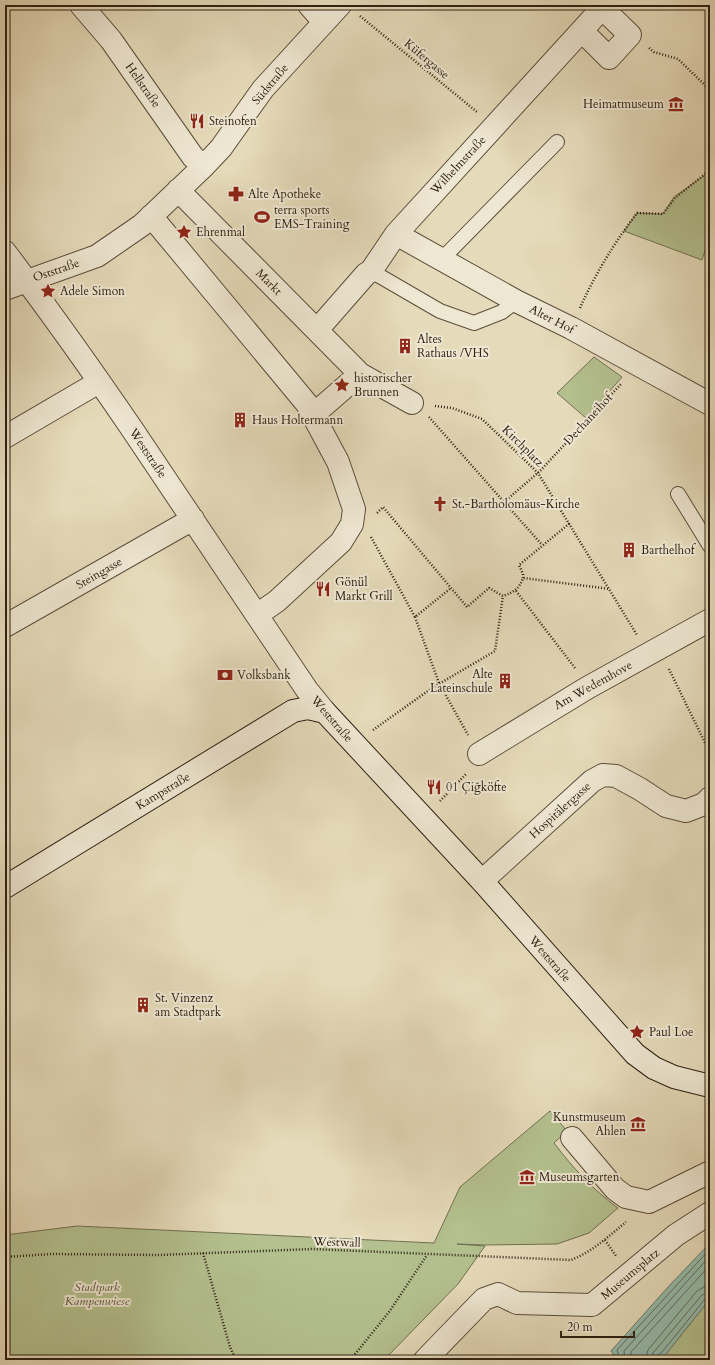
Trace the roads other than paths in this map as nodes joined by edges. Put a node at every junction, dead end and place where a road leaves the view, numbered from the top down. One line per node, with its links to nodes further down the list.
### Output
1 (81, 5): 8 (street, Hellstraße)
2 (309, 5): 5 (street)
3 (340, 5): 5 (street, Südstraße)
4 (604, 7): 6 (street, Wilhelmstraße); 6 (street)
5 (324, 22): 8 (street, Südstraße)
6 (582, 31): 11 (street, Wilhelmstraße)
7 (556, 142): 13 (lane)
8 (204, 166): 9 (street)
9 (178, 190): 10 (street); 18 (street, Markt)
10 (151, 216): 15 (street, Oststraße); 23 (street)
11 (396, 234): 13 (street, Alter Hof); 14 (street, Wilhelmstraße)
12 (5, 252): 15 (street, Oststraße)
13 (441, 260): 17 (street, Alter Hof)
14 (371, 270): 17 (lane); 18 (street, Wilhelmstraße)
15 (27, 280): 16 (street); 20 (street, Weststraße)
16 (5, 289)
17 (516, 301): 22 (street, Alter Hof)
18 (317, 330): 19 (street, Markt)
19 (360, 374): 21 (street, Markt); 23 (street)
20 (91, 387): 24 (street); 26 (street, Weststraße)
21 (415, 403)
22 (710, 404)
23 (313, 415): 28 (street)
24 (5, 437)
25 (678, 494): 27 (lane)
26 (193, 519): 28 (street, Weststraße); 30 (street, Steingasse)
27 (710, 546)
28 (257, 615): 31 (street, Weststraße)
29 (710, 620): 32 (street, Am Wedemhove)
30 (5, 626)
31 (325, 712): 34 (street, Weststraße); 35 (street, Kampstraße)
32 (479, 754)
33 (710, 798): 34 (street, Hospitälergasse)
34 (482, 881): 36 (street, Weststraße)
35 (5, 887)
36 (710, 1086)
37 (572, 1138): 38 (street)
38 (710, 1172)
39 (710, 1213): 40 (street, Museumsplatz)
40 (425, 1360)

